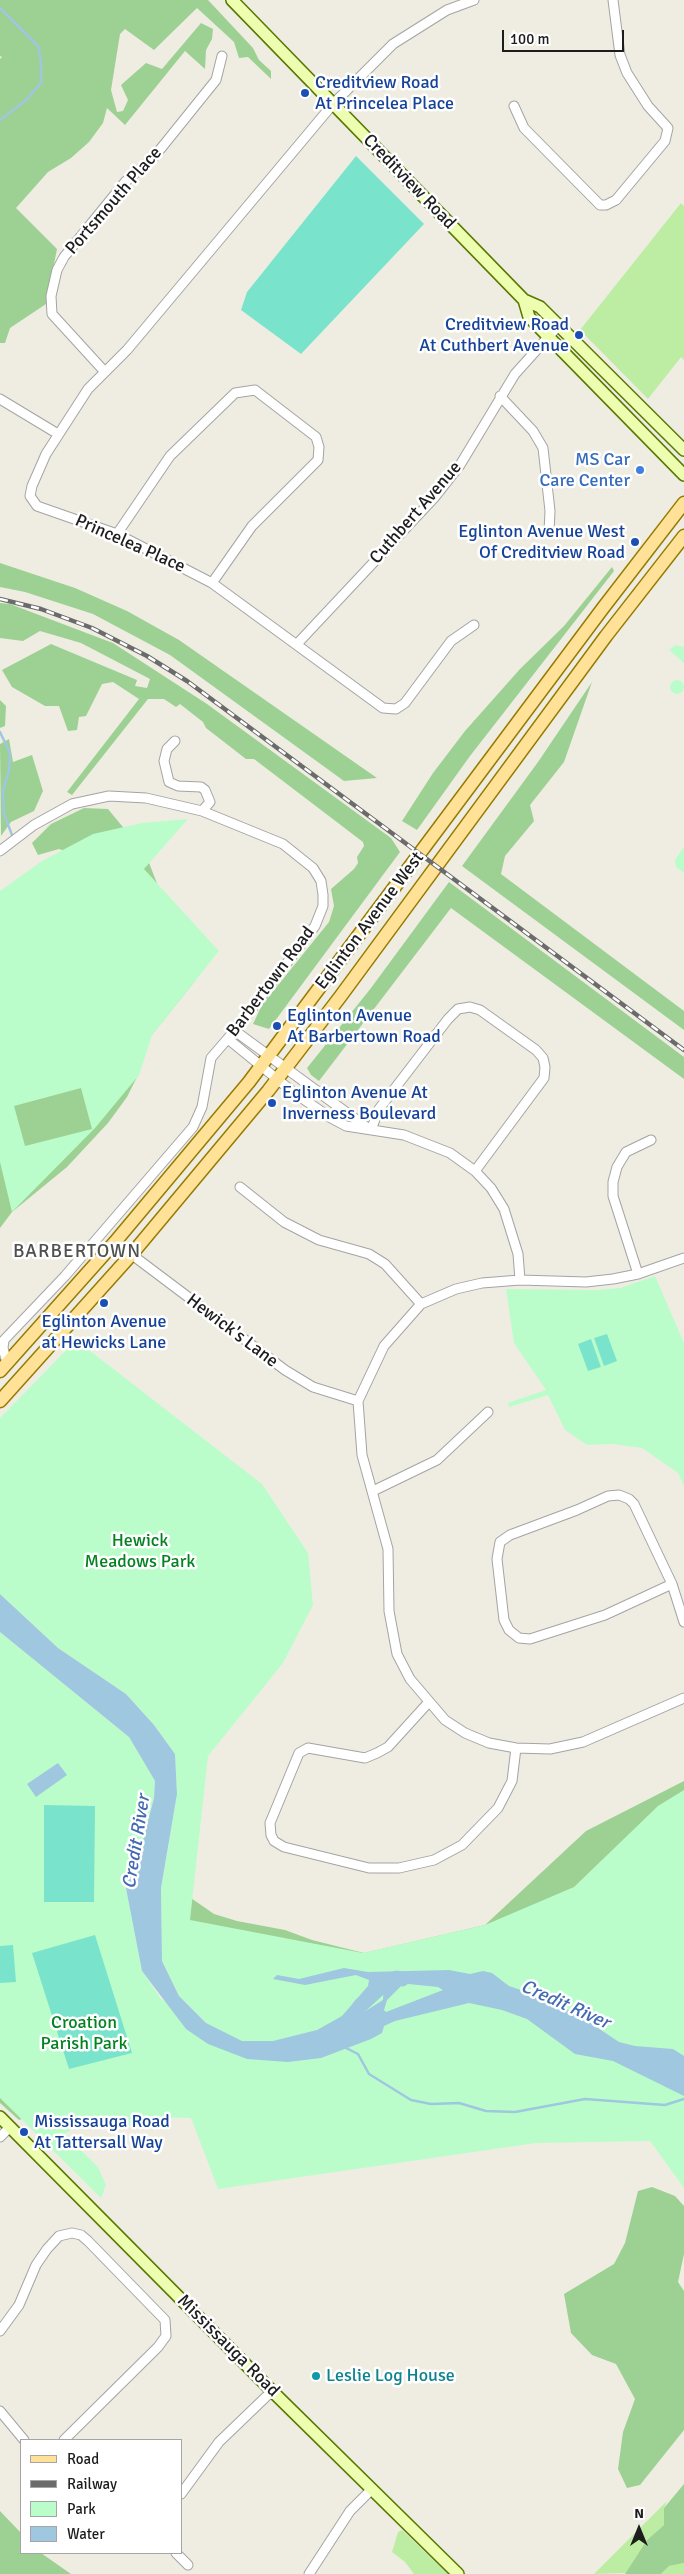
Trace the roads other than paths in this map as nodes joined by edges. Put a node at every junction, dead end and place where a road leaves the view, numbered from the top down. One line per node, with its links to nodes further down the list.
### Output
1 (232, 0): 5 (main road, Creditview Road)
2 (474, 0): 5 (street, Princelea Place)
3 (613, 0): 6 (street)
4 (222, 56): 10 (street, Portsmouth Place)
5 (333, 104): 7 (main road, Creditview Road); 10 (street, Princelea Place)
6 (514, 106)
7 (524, 300): 8 (main road, Creditview Road); 9 (main road, Creditview Road)
8 (559, 325): 9 (street, Cuthbert Avenue); 13 (main road, Creditview Road)
9 (549, 336): 11 (street, Cuthbert Avenue); 17 (main road, Creditview Road)
10 (105, 372): 14 (street, Princelea Place)
11 (500, 396): 19 (street); 24 (street, Cuthbert Avenue)
12 (0, 399): 14 (street)
13 (649, 414): 15 (main road); 16 (main road, Creditview Road)
14 (58, 434): 20 (street, Princelea Place)
15 (684, 440)
16 (684, 450)
17 (684, 475)
18 (684, 503): 30 (main road, Eglinton Avenue West)
19 (549, 532)
20 (117, 534): 22 (street, Princelea Place); 22 (street)
21 (684, 536): 31 (main road, Eglinton Avenue West)
22 (212, 582): 24 (street, Princelea Place)
23 (474, 625): 24 (street, Princelea Place)
24 (297, 644)
25 (175, 741): 26 (street)
26 (202, 810): 27 (street, Barbertown Road); 28 (street, Barbertown Road)
27 (0, 851)
28 (235, 1030): 29 (street, Barbertown Road); 30 (street)
29 (228, 1039): 30 (street); 43 (street, Barbertown Road)
30 (266, 1061): 31 (street); 32 (street); 37 (main road, Eglinton Avenue West)
31 (285, 1068): 32 (main road, Eglinton Avenue West); 33 (street)
32 (277, 1079): 33 (street); 38 (main road, Eglinton Avenue West)
33 (371, 1130): 35 (street); 35 (street)
34 (651, 1140): 40 (street)
35 (475, 1171): 41 (street)
36 (240, 1187): 42 (street)
37 (115, 1242): 38 (street, Hewick's Lane); 43 (main road, Eglinton Avenue West)
38 (131, 1255): 44 (main road, Eglinton Avenue West); 45 (street, Hewick's Lane)
39 (684, 1258): 40 (street)
40 (638, 1274): 41 (street)
41 (520, 1280): 42 (street)
42 (421, 1304): 45 (street)
43 (3, 1367)
44 (0, 1401)
45 (358, 1401): 47 (street)
46 (488, 1412): 47 (street)
47 (373, 1491): 51 (street)
48 (672, 1584): 48 (street); 49 (street)
49 (684, 1622)
50 (684, 1698): 52 (street)
51 (428, 1703): 52 (street); 52 (street)
52 (516, 1748)
53 (0, 2117): 54 (main road, Mississauga Road)
54 (10, 2127): 55 (street); 57 (main road, Mississauga Road)
55 (0, 2137)
56 (0, 2331): 60 (street)
57 (272, 2391): 61 (main road, Mississauga Road); 62 (street)
58 (0, 2411): 59 (street)
59 (23, 2439)
60 (65, 2439)
61 (372, 2489): 65 (street); 66 (main road, Mississauga Road)
62 (182, 2493)
63 (177, 2554): 64 (street)
64 (188, 2565)
65 (309, 2574)
66 (458, 2574)

